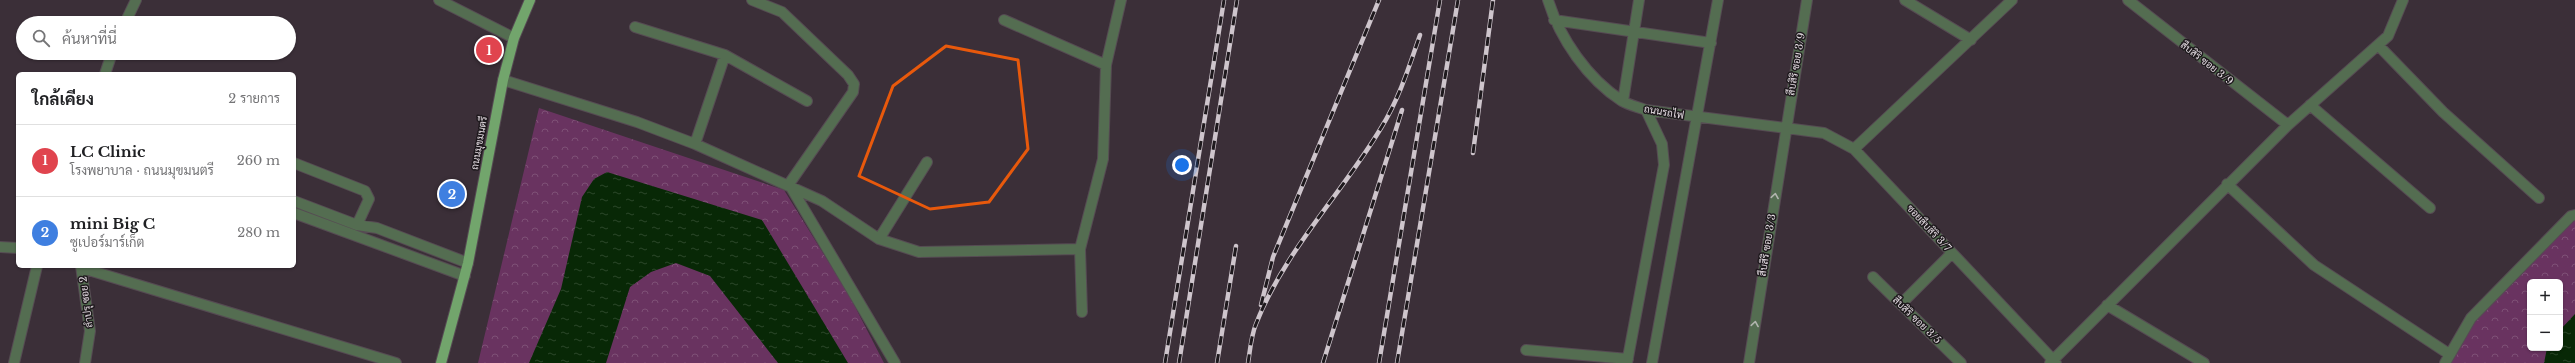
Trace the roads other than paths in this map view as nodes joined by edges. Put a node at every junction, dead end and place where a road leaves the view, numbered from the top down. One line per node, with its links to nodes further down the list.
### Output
1 (136, 0): 14 (street)
2 (440, 0): 19 (street)
3 (530, 0): 19 (main road, ถนนมุขมนตรี)
4 (752, 0): 39 (street)
5 (1120, 0): 25 (street)
6 (1548, 0): 16 (street, ถนนรถไฟ)
7 (1639, 0): 18 (street)
8 (1718, 0): 21 (street)
9 (1807, 0): 34 (street, สืบสิริ ซอย 3/9)
10 (2012, 0): 20 (street)
11 (2128, 0): 33 (street, สืบสิริ ซอย 3/9)
12 (2403, 0): 22 (street)
13 (1912, 2): 20 (street)
14 (128, 16)
15 (1004, 20): 25 (street)
16 (1554, 20): 18 (street); 29 (street, ถนนรถไฟ)
17 (635, 27): 23 (street)
18 (1634, 32): 21 (street); 29 (street)
19 (514, 38): 27 (main road, ถนนมุขมนตรี)
20 (1971, 40): 36 (street)
21 (1711, 43): 32 (street)
22 (2378, 45): 30 (street); 41 (street)
23 (725, 55): 28 (street); 35 (street)
24 (109, 60): 26 (street)
25 (1106, 66): 50 (street)
26 (105, 72)
27 (503, 80): 35 (street); 52 (main road, ถนนมุขมนตรี)
28 (807, 101)
29 (1623, 102): 31 (street, ถนนรถไฟ)
30 (2310, 105): 33 (street); 43 (street)
31 (1646, 110): 32 (street, ถนนรถไฟ); 63 (street)
32 (1697, 118): 34 (street, ถนนรถไฟ); 70 (street)
33 (2288, 125): 40 (street)
34 (1785, 127): 36 (street, ซอยสืบสิริ 3/7); 71 (street, สืบสิริ ซอย 3/3, one-way to 34)
35 (695, 144): 39 (street)
36 (1854, 148): 51 (street, ซอยสืบสิริ 3/7)
37 (927, 162): 47 (street)
38 (296, 164): 46 (street)
39 (789, 184): 47 (street); 69 (street)
40 (2227, 184): 59 (street); 62 (street)
41 (2539, 198)
42 (296, 202): 46 (street)
43 (2430, 208)
44 (296, 214): 56 (street)
45 (2575, 214): 62 (street)
46 (357, 225): 52 (street)
47 (879, 239): 50 (street)
48 (0, 247): 49 (street)
49 (16, 248)
50 (1080, 249): 60 (street)
51 (1952, 253): 58 (street); 64 (street, ซอยสืบสิริ 3/7)
52 (468, 263): 56 (main road, ถนนมุขมนตรี)
53 (38, 268): 65 (street)
54 (81, 268): 66 (street, ลำปรุ ซอย 2)
55 (84, 268): 67 (street)
56 (465, 276): 68 (main road, ถนนมุขมนตรี)
57 (1873, 277): 58 (street, สืบสิริ ซอย 3/5)
58 (1901, 304): 72 (street, สืบสิริ ซอย 3/5)
59 (2108, 305): 64 (street); 73 (street)
60 (1082, 312)
61 (1526, 350): 63 (street)
62 (2447, 358)
63 (1628, 361)
64 (2053, 362)
65 (14, 363)
66 (85, 363)
67 (396, 363)
68 (441, 363)
69 (895, 363)
70 (1652, 363)
71 (1749, 363)
72 (1961, 363)
73 (2204, 363)

